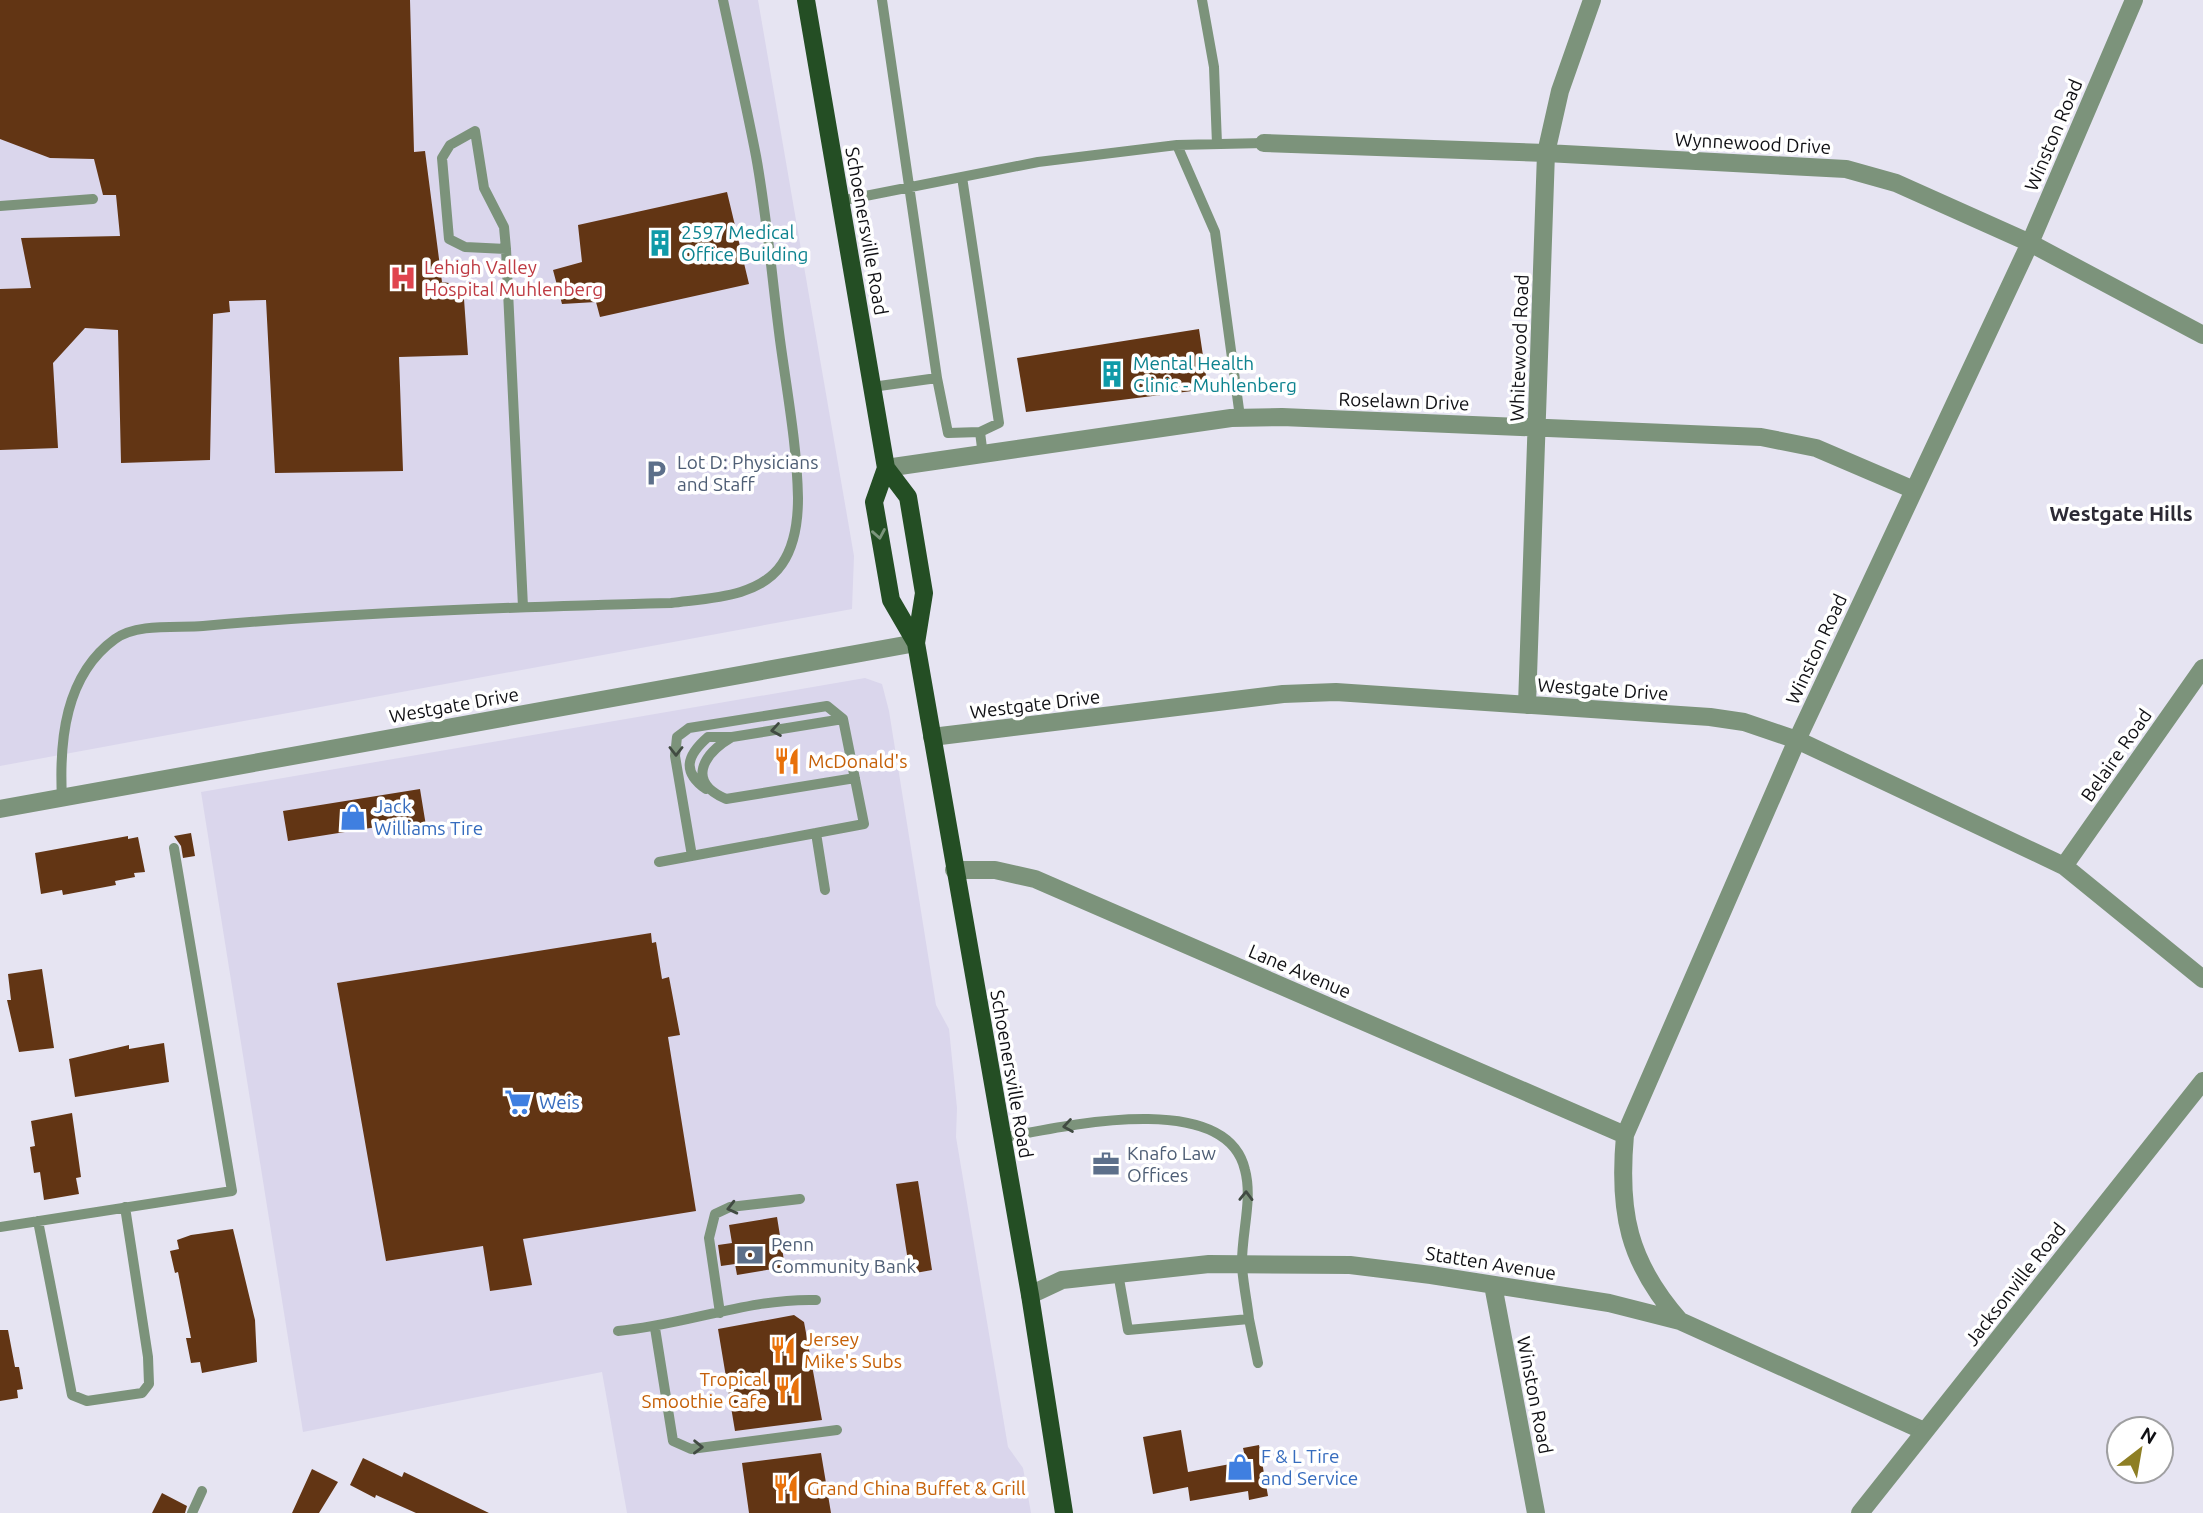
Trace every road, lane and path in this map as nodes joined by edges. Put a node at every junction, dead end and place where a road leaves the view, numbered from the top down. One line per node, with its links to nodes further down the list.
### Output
1 (723, 0): 27 (lane)
2 (806, 0): 14 (main road, Schoenersville Road)
3 (882, 0): 12 (lane)
4 (1202, 0): 8 (lane)
5 (1592, 0): 10 (street, Whitewood Road)
6 (2134, 0): 16 (street, Winston Road)
7 (1264, 143): 8 (lane); 10 (street, Wynnewood Drive)
8 (1217, 144): 9 (lane)
9 (1177, 145): 11 (lane); 21 (lane)
10 (1546, 153): 16 (street, Wynnewood Drive); 22 (street, Whitewood Road)
11 (962, 177): 12 (lane); 23 (lane)
12 (910, 187): 14 (lane); 19 (lane)
13 (93, 199): 15 (lane)
14 (841, 201): 20 (main road, Schoenersville Road)
15 (0, 206)
16 (2030, 243): 18 (street, Wynnewood Drive); 26 (street, Winston Road)
17 (506, 249): 17 (lane); 27 (lane)
18 (2203, 335)
19 (937, 378): 20 (lane); 23 (lane)
20 (872, 387): 25 (main road, Schoenersville Road)
21 (1240, 418): 22 (street, Roselawn Drive); 24 (street, Roselawn Drive)
22 (1537, 428): 26 (street, Roselawn Drive); 30 (street, Whitewood Road)
23 (980, 432): 24 (lane)
24 (983, 456): 25 (street, Roselawn Drive)
25 (886, 468): 28 (main road, Schoenersville Road); 28 (main road, Schoenersville Road, one-way to 28)
26 (1914, 489): 34 (street, Winston Road)
27 (523, 607): 37 (lane)
28 (916, 643): 33 (main road, Schoenersville Road); 37 (street, Westgate Drive)
29 (2203, 668): 43 (street, Belaire Road)
30 (1527, 705): 33 (street, Westgate Drive); 34 (street, Westgate Drive)
31 (844, 719): 32 (lane, one-way to 32); 35 (lane); 41 (lane, one-way to 41)
32 (732, 737): 36 (lane); 36 (lane)
33 (932, 737): 44 (main road, Schoenersville Road)
34 (1797, 740): 43 (street, Westgate Drive); 48 (street, Winston Road)
35 (855, 778): 36 (lane); 39 (lane)
36 (708, 790)
37 (62, 798): 38 (street, Westgate Drive)
38 (0, 809)
39 (816, 833): 41 (lane); 45 (lane)
40 (174, 848): 51 (lane)
41 (692, 856): 42 (lane)
42 (659, 862)
43 (2064, 866): 46 (street, Westgate Drive)
44 (954, 870): 48 (street, Lane Avenue); 49 (main road, Schoenersville Road)
45 (825, 890)
46 (2203, 979)
47 (2203, 1081): 66 (street, Jacksonville Road)
48 (1625, 1135): 61 (street, Winston Road)
49 (1002, 1138): 54 (lane, one-way to 49); 57 (main road, Schoenersville Road)
50 (800, 1199): 59 (lane, one-way to 59)
51 (125, 1207): 52 (lane); 52 (lane)
52 (38, 1221): 53 (lane)
53 (1, 1226)
54 (1242, 1264): 55 (street, Statten Avenue); 56 (street, Statten Avenue); 60 (lane)
55 (1118, 1273): 57 (street, Statten Avenue); 60 (lane)
56 (1493, 1285): 61 (street, Statten Avenue); 70 (street, Winston Road)
57 (1030, 1295): 69 (main road, Schoenersville Road)
58 (816, 1300): 59 (lane)
59 (720, 1312): 62 (lane)
60 (1249, 1319): 64 (lane)
61 (1680, 1321): 66 (street, Statten Avenue)
62 (655, 1328): 63 (lane); 65 (lane, one-way to 65)
63 (618, 1331)
64 (1258, 1363)
65 (837, 1430)
66 (1924, 1431): 71 (street, Jacksonville Road)
67 (202, 1491): 68 (lane)
68 (192, 1513)
69 (1064, 1513)
70 (1536, 1513)
71 (1860, 1513)

